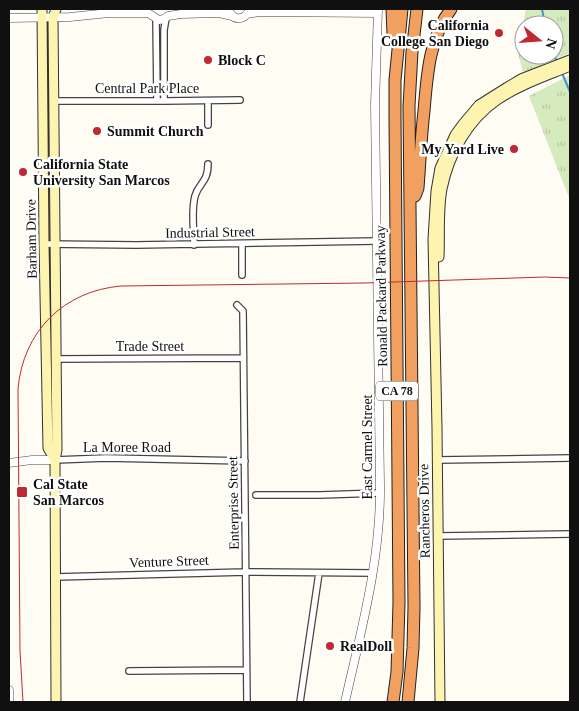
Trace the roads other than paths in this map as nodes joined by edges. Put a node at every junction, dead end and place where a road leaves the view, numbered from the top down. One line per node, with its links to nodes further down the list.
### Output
1 (152, 9): 14 (street)
2 (392, 9): 17 (highway)
3 (402, 9): 17 (highway, Ronald Packard Parkway / CA 78)
4 (416, 9): 25 (highway, CA 78)
5 (452, 9): 25 (highway)
6 (248, 11): 8 (street); 12 (street)
7 (378, 11): 12 (street); 26 (street, East Carmel Street)
8 (231, 12): 11 (street)
9 (42, 13): 10 (street); 13 (street); 27 (main road, Barham Drive)
10 (55, 13): 14 (street); 19 (main road)
11 (168, 14): 14 (street); 21 (street)
12 (285, 14)
13 (9, 18)
14 (155, 18): 21 (street)
15 (570, 60): 18 (main road, Rancheros Drive)
16 (570, 66): 18 (main road, Rancheros Drive)
17 (395, 80): 56 (highway, Ronald Packard Parkway / CA 78)
18 (528, 80): 37 (main road, Rancheros Drive)
19 (54, 97): 21 (street, Central Park Place); 28 (main road, Barham Drive)
20 (240, 100): 22 (street, Central Park Place)
21 (160, 101): 22 (street, Central Park Place)
22 (208, 101): 23 (street)
23 (208, 125)
24 (208, 164): 30 (street)
25 (411, 214): 57 (highway, CA 78)
26 (377, 242): 29 (street, Industrial Street); 40 (street, East Carmel Street)
27 (44, 244): 28 (street, Industrial Street); 36 (main road, Barham Drive)
28 (55, 244): 30 (street, Industrial Street); 34 (main road, Barham Drive)
29 (242, 244): 30 (street, Industrial Street); 31 (street)
30 (194, 245)
31 (242, 275)
32 (237, 305): 33 (street, Enterprise Street)
33 (244, 358): 34 (street, Trade Street); 38 (street, Enterprise Street)
34 (56, 359): 36 (main road, Barham Drive)
35 (570, 458): 37 (street)
36 (55, 460): 38 (street, La Moree Road); 39 (street, La Moree Road); 47 (main road, Barham Drive)
37 (437, 460): 43 (main road, Rancheros Drive)
38 (245, 461): 44 (street, Enterprise Street)
39 (9, 463)
40 (380, 493): 41 (street); 46 (street, East Carmel Street)
41 (256, 495)
42 (570, 534): 43 (street)
43 (438, 536): 58 (main road, Rancheros Drive)
44 (246, 572): 45 (street, Venture Street); 47 (street, Venture Street); 48 (street, Enterprise Street)
45 (319, 572): 46 (street, Venture Street); 54 (street)
46 (373, 572): 55 (street, East Carmel Street)
47 (55, 577): 52 (main road)
48 (246, 670): 49 (street); 53 (street, Enterprise Street)
49 (129, 671)
50 (9, 690): 51 (street)
51 (9, 702)
52 (56, 702)
53 (246, 702)
54 (300, 702)
55 (345, 702)
56 (393, 702)
57 (408, 702)
58 (440, 702)

